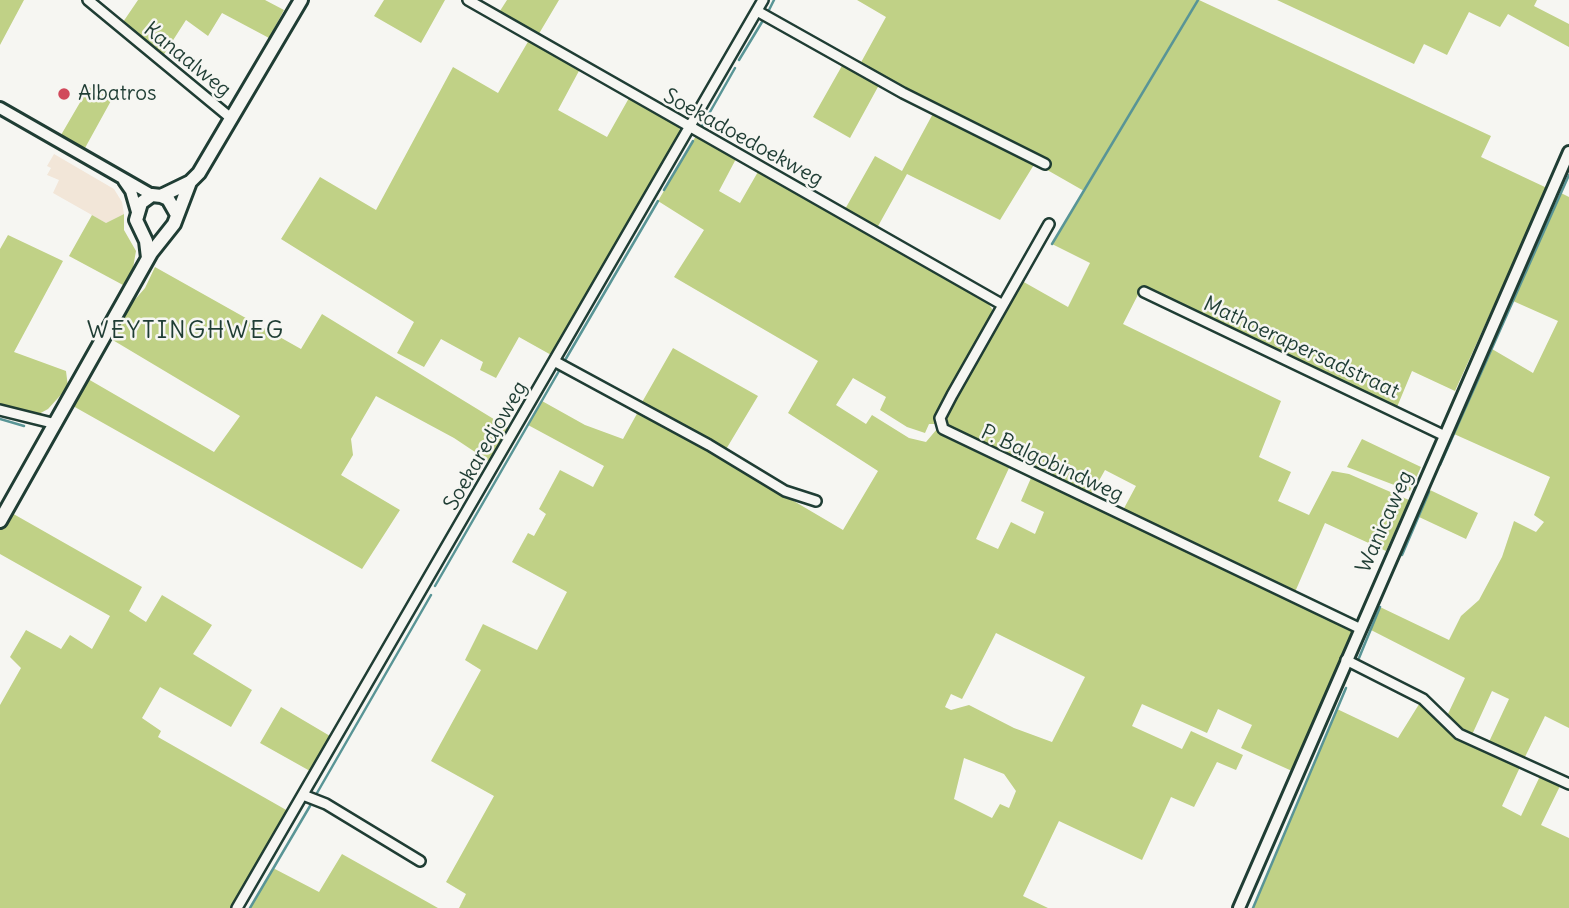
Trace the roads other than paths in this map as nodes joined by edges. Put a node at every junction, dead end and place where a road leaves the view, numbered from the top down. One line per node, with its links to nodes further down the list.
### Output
1 (88, 0): 7 (street, Kanaalweg)
2 (301, 0): 7 (main road)
3 (468, 0): 8 (street, Soekadoedoekweg)
4 (763, 0): 5 (street, Soekaredjoweg)
5 (757, 11): 8 (street, Soekaredjoweg); 10 (street)
6 (0, 108): 11 (street)
7 (232, 119): 12 (main road)
8 (690, 128): 21 (street, Soekadoedoekweg); 22 (street, Soekaredjoweg)
9 (1569, 152): 25 (street, Wanicaweg)
10 (1045, 164)
11 (115, 171): 13 (street); 14 (street)
12 (190, 182): 13 (main road); 15 (main road)
13 (157, 195): 14 (main road); 15 (main road)
14 (137, 212): 17 (main road)
15 (176, 213): 18 (main road)
16 (1049, 224): 21 (street, P. Balgobindweg)
17 (142, 231): 18 (main road); 19 (main road)
18 (166, 233): 19 (main road)
19 (146, 265): 24 (main road)
20 (1144, 292): 25 (street, Mathoerapersadstraat)
21 (1003, 305): 28 (street, P. Balgobindweg)
22 (554, 361): 26 (street); 31 (street, Soekaredjoweg)
23 (0, 410): 24 (street)
24 (56, 424): 27 (main road)
25 (1443, 435): 28 (street, Wanicaweg)
26 (816, 501)
27 (0, 521)
28 (1359, 628): 29 (street, Wanicaweg)
29 (1346, 660): 30 (street); 34 (street, Wanicaweg)
30 (1569, 784)
31 (303, 795): 32 (street); 33 (street, Soekaredjoweg)
32 (420, 861)
33 (237, 908)
34 (1239, 908)

